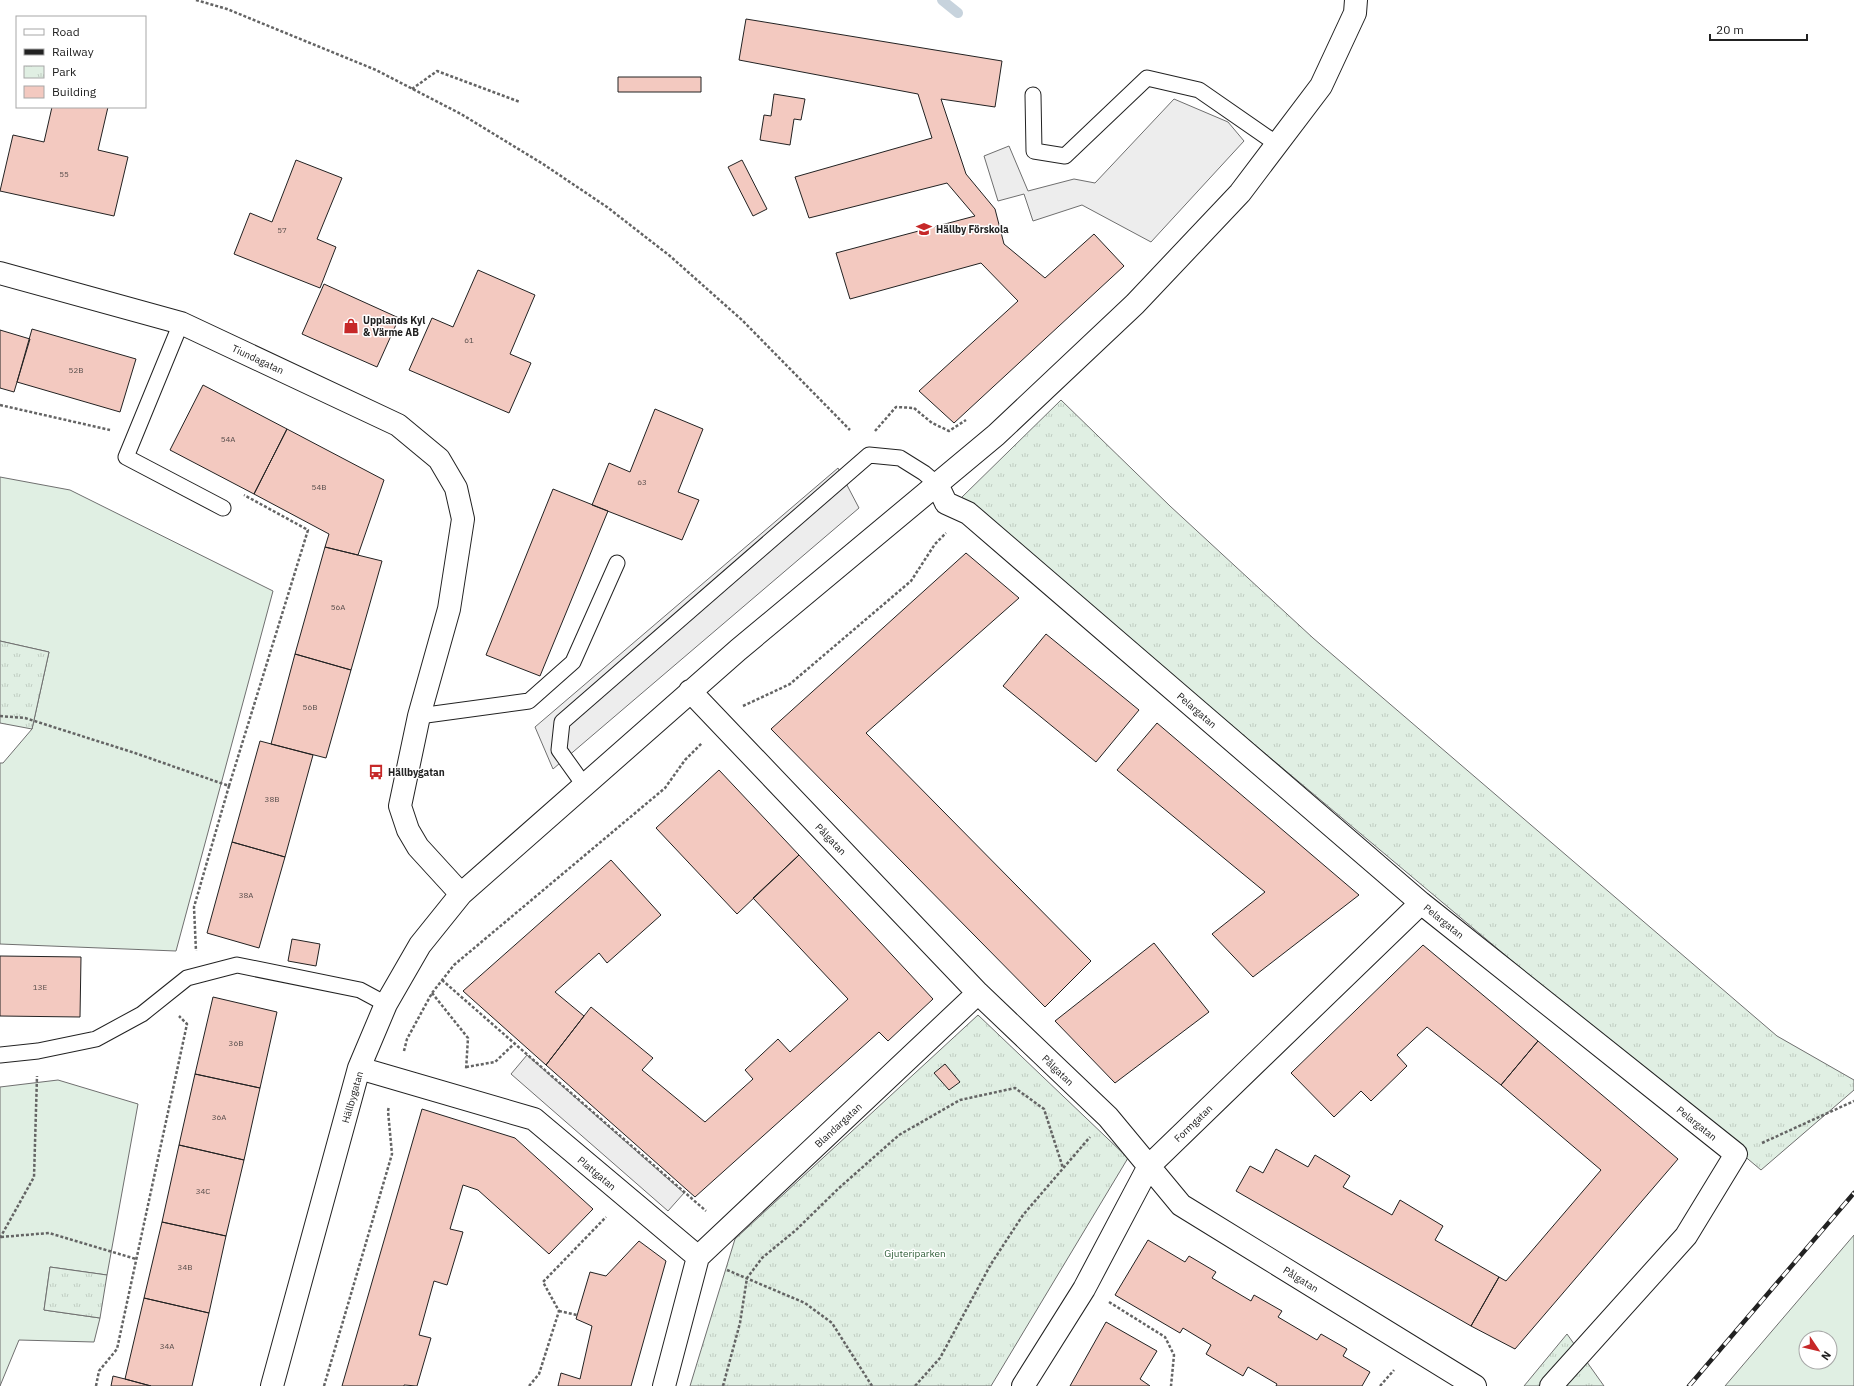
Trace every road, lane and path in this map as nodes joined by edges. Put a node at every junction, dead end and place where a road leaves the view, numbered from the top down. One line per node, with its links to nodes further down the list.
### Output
1 (196, 0): 3 (path)
2 (1356, 0): 6 (street, Hällbygatan)
3 (412, 89): 5 (path); 11 (path)
4 (1033, 95): 6 (lane)
5 (520, 102)
6 (1277, 144): 14 (street, Hällbygatan)
7 (0, 274): 8 (street, Tiundagatan)
8 (181, 323): 12 (lane); 21 (street, Tiundagatan)
9 (0, 405): 12 (path)
10 (972, 416): 13 (path)
11 (850, 430)
12 (135, 435): 16 (lane)
13 (870, 436)
14 (937, 484): 17 (street, Pelargatan); 19 (street, Hällbygatan); 23 (lane)
15 (239, 492): 24 (path)
16 (223, 508)
17 (968, 512): 22 (path); 26 (street, Pelargatan)
18 (617, 563): 21 (lane)
19 (690, 691): 22 (street, Pålgatan); 23 (street, Hällbygatan)
20 (0, 716): 24 (path)
21 (419, 716): 25 (street)
22 (722, 724): 28 (path); 30 (street, Pålgatan)
23 (584, 785): 25 (street, Hällbygatan)
24 (229, 786): 27 (path)
25 (461, 894): 32 (street, Hällbygatan)
26 (1421, 903): 42 (street, Pelargatan); 43 (street, Formgatan)
27 (210, 972): 31 (lane); 32 (lane)
28 (442, 980): 29 (path); 33 (path)
29 (432, 992): 36 (path); 38 (path)
30 (978, 993): 41 (street, Pålgatan); 46 (street, Blandargatan)
31 (162, 998): 34 (lane); 49 (path)
32 (386, 1004): 37 (street, Hällbygatan)
33 (515, 1043): 36 (path); 46 (path)
34 (38, 1051): 35 (lane); 47 (path)
35 (0, 1055)
36 (466, 1067): 39 (path)
37 (359, 1068): 38 (street, Plattgatan); 56 (street, Hällbygatan)
38 (396, 1078): 39 (street, Plattgatan); 57 (path)
39 (464, 1098): 48 (street, Plattgatan)
40 (1854, 1101): 42 (path)
41 (1108, 1117): 43 (street, Pålgatan); 44 (path)
42 (1736, 1154): 67 (street)
43 (1149, 1166): 63 (street, Formgatan); 66 (street, Pålgatan)
44 (1063, 1168): 50 (path); 62 (path)
45 (607, 1216): 52 (path)
46 (726, 1230): 48 (street, Blandargatan)
47 (0, 1238): 49 (path)
48 (698, 1257): 50 (path); 59 (street)
49 (136, 1258): 55 (path)
50 (747, 1278): 60 (path); 61 (path)
51 (1112, 1304): 64 (path)
52 (559, 1311): 53 (path); 58 (path)
53 (577, 1315)
54 (1395, 1369): 65 (path)
55 (96, 1386)
56 (272, 1386)
57 (324, 1386)
58 (529, 1386)
59 (664, 1386)
60 (723, 1386)
61 (872, 1386)
62 (915, 1386)
63 (1023, 1386)
64 (1171, 1386)
65 (1380, 1386)
66 (1475, 1386)
67 (1551, 1386)

